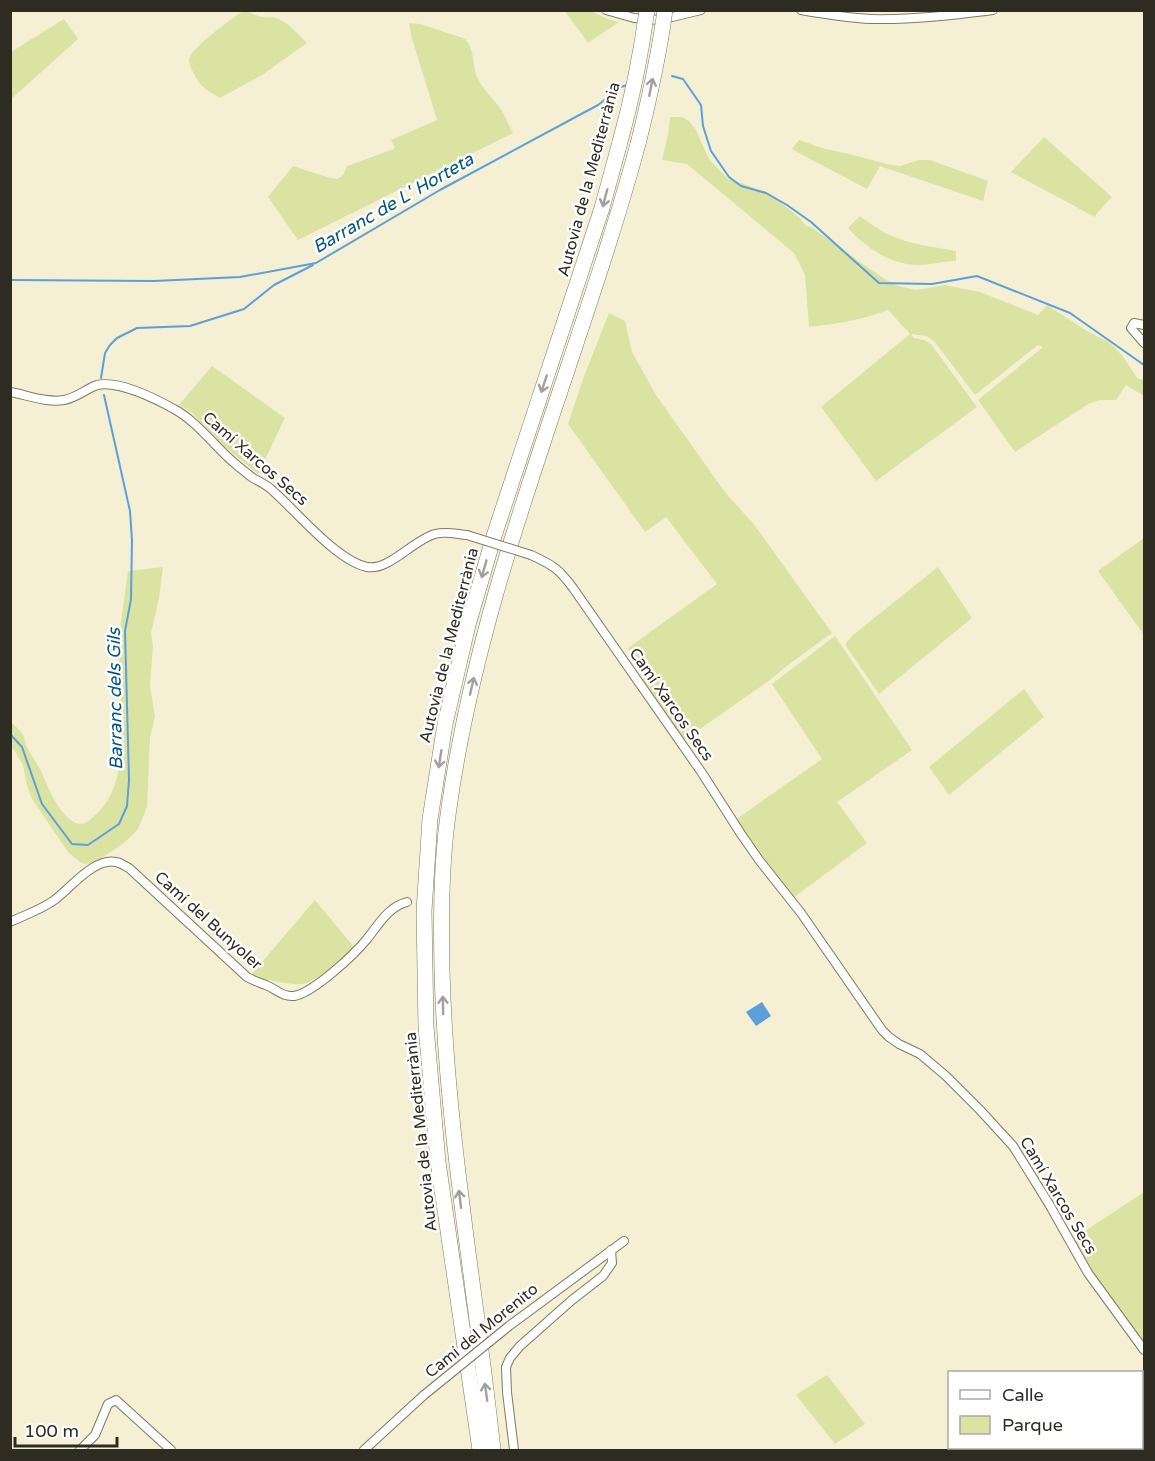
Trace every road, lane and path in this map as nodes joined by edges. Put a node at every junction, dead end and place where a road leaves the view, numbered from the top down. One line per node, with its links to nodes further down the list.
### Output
1 (606, 10): 4 (street)
2 (646, 10): 18 (highway, Autovia de la Mediterrània, one-way to 18, bridge)
3 (664, 10): 19 (highway, Autovia de la Mediterrània, one-way to 3, bridge)
4 (701, 10)
5 (801, 10): 6 (street)
6 (993, 10)
7 (1144, 325): 8 (street)
8 (1144, 343)
9 (10, 392): 14 (street, Camí Xarcos Secs, bridge)
10 (407, 902): 11 (street, Camí del Bunyoler)
11 (10, 922)
12 (624, 1241): 13 (street, Camí del Morenito)
13 (611, 1250): 17 (street, Camí del Morenito, bridge); 20 (street)
14 (1144, 1350)
15 (80, 1450): 16 (street)
16 (171, 1450)
17 (364, 1450)
18 (480, 1450)
19 (493, 1450)
20 (514, 1450)

